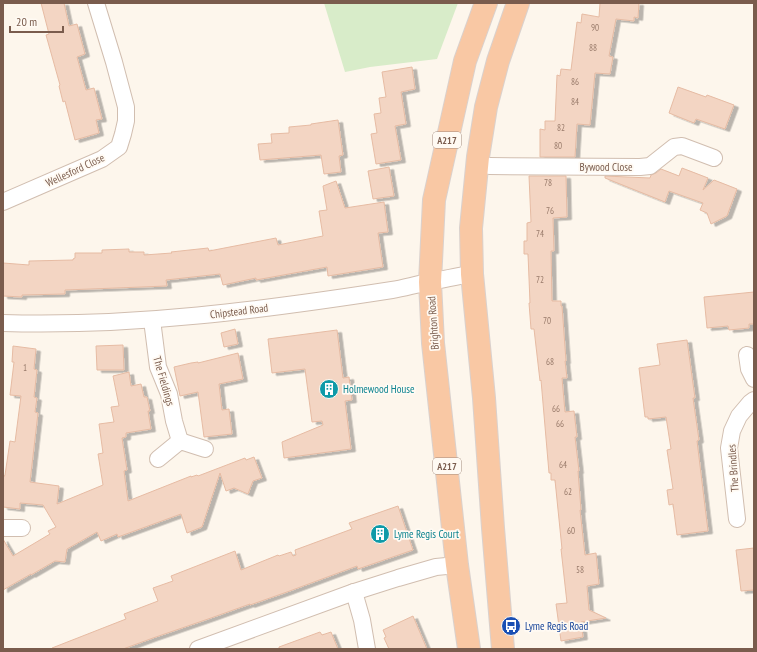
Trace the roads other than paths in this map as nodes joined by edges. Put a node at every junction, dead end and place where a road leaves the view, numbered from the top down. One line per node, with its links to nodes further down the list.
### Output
1 (96, 3): 6 (street, Wellesford Close)
2 (486, 3): 8 (highway, Brighton Road / A217)
3 (518, 3): 7 (highway)
4 (714, 158): 5 (street, Bywood Close)
5 (489, 166)
6 (3, 202)
7 (472, 274): 8 (street, Chipstead Road); 25 (highway)
8 (430, 282): 9 (street, Chipstead Road); 20 (highway, Brighton Road / A217)
9 (152, 320): 10 (street, Chipstead Road); 14 (street, The Fieldings)
10 (3, 323)
11 (747, 355): 12 (street)
12 (754, 379)
13 (754, 400): 17 (street, The Brindles)
14 (180, 441): 15 (street); 16 (street)
15 (205, 450)
16 (158, 459)
17 (738, 519)
18 (3, 528): 19 (street)
19 (22, 528)
20 (457, 565): 21 (street); 24 (highway, Brighton Road / A217)
21 (354, 592): 22 (street); 23 (street)
22 (198, 649)
23 (367, 649)
24 (469, 649)
25 (503, 649)

